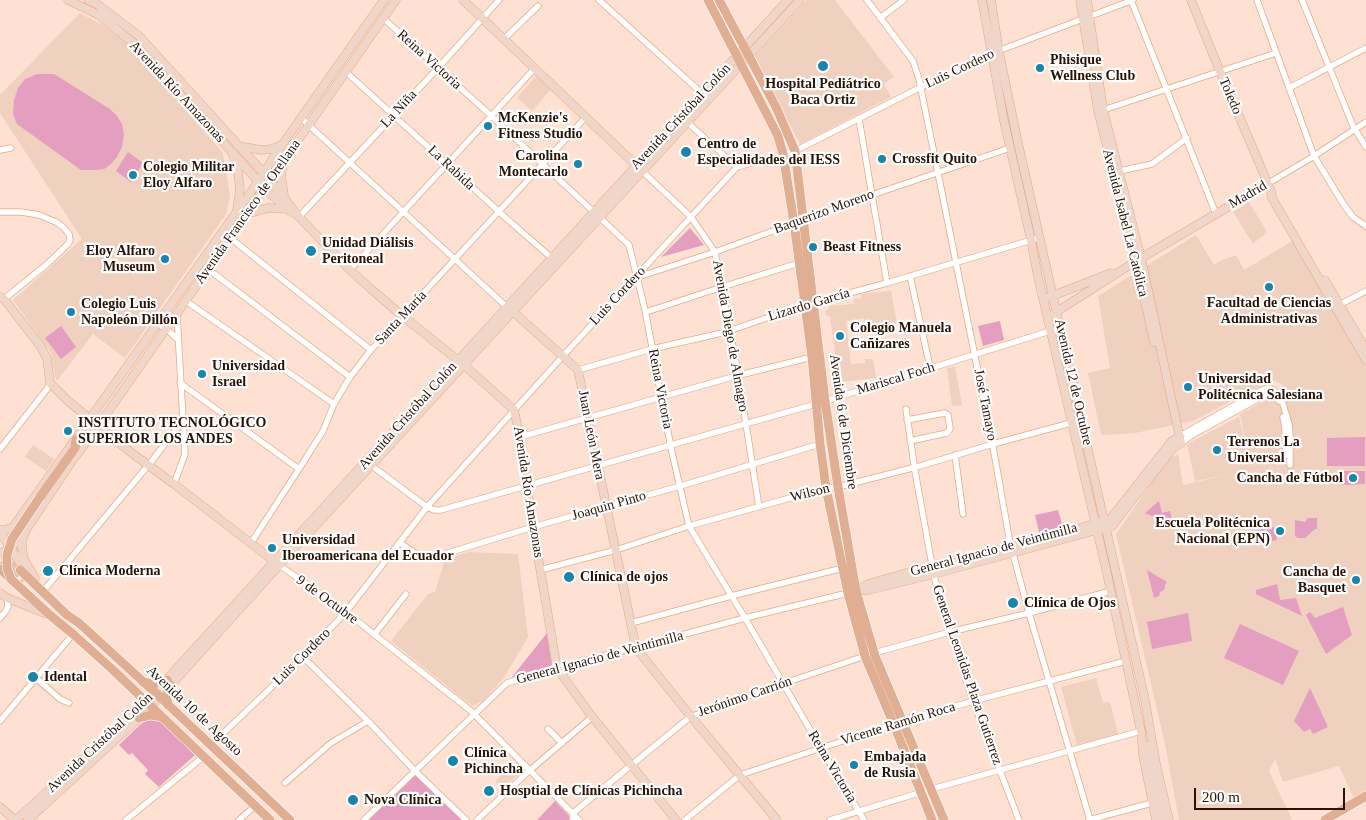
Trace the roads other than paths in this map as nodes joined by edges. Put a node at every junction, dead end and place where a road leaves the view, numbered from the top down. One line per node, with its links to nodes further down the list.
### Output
1 (68, 0): 57 (street, Avenida Río Amazonas)
2 (88, 0): 57 (street, Avenida Río Amazonas)
3 (384, 0): 23 (street); 47 (street, Avenida Francisco de Orellana)
4 (396, 0): 23 (street, Avenida Francisco de Orellana)
5 (463, 0): 26 (street, Avenida Diego de Almagro)
6 (499, 0): 26 (street, La Niña)
7 (599, 0): 41 (street)
8 (708, 0): 32 (main road, Avenida 6 de Diciembre)
9 (720, 0): 29 (main road, Avenida 6 de Diciembre)
10 (788, 0): 29 (street, Avenida Cristóbal Colón)
11 (800, 0): 29 (street, Avenida Cristóbal Colón)
12 (867, 0): 24 (street, José Tamayo)
13 (904, 0): 24 (street)
14 (982, 0): 30 (street, Avenida 12 de Octubre)
15 (990, 0): 30 (street, Avenida 12 de Octubre)
16 (1080, 0): 25 (street, Avenida Isabel La Católica)
17 (1087, 0): 25 (street, Avenida Isabel La Católica)
18 (1132, 0): 25 (street, Luis Cordero); 39 (street)
19 (1191, 0): 37 (street, Toledo)
20 (1257, 0): 31 (street)
21 (1302, 0): 33 (street)
22 (538, 6): 27 (street)
23 (383, 18): 34 (street, Reina Victoria); 36 (street, Avenida Francisco de Orellana)
24 (880, 18): 38 (street, José Tamayo)
25 (1086, 18): 30 (street, Luis Cordero); 43 (street, Avenida Isabel La Católica)
26 (482, 19): 27 (street, Avenida Diego de Almagro); 34 (street, La Niña)
27 (504, 39): 35 (street, Avenida Diego de Almagro)
28 (1366, 48): 33 (street)
29 (747, 52): 32 (street, Avenida Cristóbal Colón); 60 (main road, Avenida 6 de Diciembre)
30 (995, 52): 38 (street, Luis Cordero); 58 (street, Avenida 12 de Octubre); 91 (street, Avenida 12 de Octubre)
31 (1276, 53): 37 (street); 40 (street)
32 (739, 60): 41 (street, Avenida Cristóbal Colón); 42 (street, Avenida Cristóbal Colón); 61 (main road, Avenida 6 de Diciembre)
33 (1330, 66): 40 (street); 52 (street)
34 (438, 68): 44 (street, La Niña); 45 (street, Reina Victoria)
35 (535, 68): 45 (street); 46 (street, Avenida Diego de Almagro)
36 (346, 72): 44 (street, La Rabida); 51 (street, Avenida Francisco de Orellana)
37 (1220, 72): 39 (street); 75 (street, Toledo)
38 (921, 87): 48 (street, Luis Cordero); 69 (street, José Tamayo)
39 (1165, 88): 43 (street); 53 (street)
40 (1289, 88): 62 (street)
41 (702, 93): 42 (street); 68 (street, Avenida Cristóbal Colón)
42 (709, 99): 49 (street, Avenida Cristóbal Colón)
43 (1100, 110): 70 (street, Avenida Isabel La Católica)
44 (393, 115): 64 (street, La Niña); 65 (street, La Rabida)
45 (491, 116): 65 (street); 66 (street, Reina Victoria)
46 (586, 117): 66 (street, Santa María); 68 (street, Avenida Diego de Almagro)
47 (301, 118): 51 (street); 54 (street, Avenida Francisco de Orellana)
48 (859, 119): 60 (street, Luis Cordero); 76 (street)
49 (687, 122): 67 (street); 68 (street, Avenida Cristóbal Colón)
50 (1366, 122): 52 (street, Madrid)
51 (308, 125): 63 (street, Avenida Francisco de Orellana); 64 (street)
52 (1355, 129): 55 (street); 62 (street, Madrid)
53 (1187, 138): 70 (street); 84 (street)
54 (282, 145): 57 (street); 71 (street, Avenida Francisco de Orellana)
55 (1366, 147)
56 (11, 148): 59 (street)
57 (234, 148): 71 (street, Avenida Río Amazonas); 73 (street, Avenida Río Amazonas); 79 (street)
58 (1010, 148): 69 (street, Baquerizo Moreno); 92 (street, Avenida 12 de Octubre)
59 (0, 150)
60 (795, 151): 61 (street, Luis Cordero); 88 (main road, Avenida 6 de Diciembre)
61 (783, 154): 67 (street, Luis Cordero); 88 (main road, Avenida 6 de Diciembre)
62 (1314, 156): 75 (street, Madrid); 89 (street)
63 (284, 160): 72 (street, Avenida Francisco de Orellana); 77 (street)
64 (350, 163): 81 (street); 86 (street, La Niña)
65 (447, 164): 81 (street); 82 (street, La Rabida)
66 (542, 164): 82 (street, Santa María); 85 (street, Reina Victoria)
67 (736, 167): 87 (street, Luis Cordero)
68 (639, 168): 85 (street, Avenida Cristóbal Colón); 87 (street, Avenida Diego de Almagro)
69 (938, 172): 76 (street, Baquerizo Moreno); 97 (street, José Tamayo)
70 (1116, 172): 98 (street, Avenida Isabel La Católica)
71 (263, 174): 72 (street, Avenida Río Amazonas); 73 (street, Avenida Francisco de Orellana)
72 (270, 180): 74 (street, Avenida Francisco de Orellana); 77 (street, Avenida Río Amazonas)
73 (258, 181): 74 (street, Avenida Río Amazonas); 79 (street, Avenida Francisco de Orellana)
74 (264, 188): 78 (street, Avenida Río Amazonas); 83 (street, Avenida Francisco de Orellana)
75 (1269, 188): 84 (street, Madrid); 112 (street, Toledo)
76 (872, 195): 88 (street, Baquerizo Moreno); 104 (street)
77 (285, 198): 86 (street, Avenida Río Amazonas)
78 (288, 209): 83 (street); 86 (street, Avenida Río Amazonas)
79 (237, 211): 90 (street, Avenida Francisco de Orellana)
80 (0, 212): 108 (street)
81 (403, 212): 95 (street); 101 (street)
82 (499, 212): 95 (street, Santa María); 96 (street, La Rabida)
83 (247, 214): 93 (street, Avenida Francisco de Orellana)
84 (1216, 214): 98 (street, Madrid)
85 (596, 215): 96 (street, Avenida Cristóbal Colón); 102 (street, Reina Victoria)
86 (299, 217): 101 (street, Avenida Río Amazonas)
87 (691, 217): 94 (street, Avenida Diego de Almagro); 102 (street, Luis Cordero)
88 (799, 221): 94 (street, Baquerizo Moreno); 99 (main road, Avenida 6 de Diciembre); 111 (main road, Avenida 6 de Diciembre)
89 (1366, 226)
90 (219, 236): 93 (street); 119 (street, Avenida Francisco de Orellana)
91 (1039, 238): 92 (street, Lizardo García); 107 (street, Avenida 12 de Octubre)
92 (1031, 240): 97 (street, Lizardo García); 109 (street, Avenida 12 de Octubre)
93 (227, 242): 100 (street, Avenida Francisco de Orellana); 126 (street)
94 (715, 252): 102 (street, Baquerizo Moreno); 105 (street, Avenida Diego de Almagro)
95 (455, 259): 113 (street); 117 (street, Santa María)
96 (554, 261): 113 (street, Avenida Cristóbal Colón)
97 (956, 262): 103 (street, Lizardo García); 128 (street, José Tamayo)
98 (1135, 262): 107 (street, Madrid); 115 (street, Madrid); 155 (street, Avenida Isabel La Católica)
99 (799, 264): 105 (street); 111 (main road, Avenida 6 de Diciembre)
100 (208, 269): 110 (street, Avenida Francisco de Orellana); 136 (street)
101 (350, 270): 117 (street, Avenida Río Amazonas)
102 (637, 276): 114 (street, Reina Victoria); 129 (street, Luis Cordero)
103 (910, 276): 104 (street, Lizardo García); 133 (street)
104 (887, 283): 111 (street, Lizardo García)
105 (722, 287): 114 (street); 121 (street, Avenida Diego de Almagro)
106 (1366, 291): 112 (street)
107 (1052, 297): 109 (street, Madrid); 115 (street, Avenida 12 de Octubre)
108 (2, 298): 137 (street)
109 (1043, 300): 118 (street, Avenida 12 de Octubre)
110 (186, 301): 116 (street, Avenida Francisco de Orellana); 141 (street)
111 (809, 304): 121 (street, Lizardo García); 130 (main road, Avenida 6 de Diciembre); 140 (main road, Avenida 6 de Diciembre)
112 (1337, 306): 127 (street, Toledo); 131 (street, Toledo)
113 (510, 309): 129 (street); 132 (street, Avenida Cristóbal Colón)
114 (646, 312): 125 (street, Reina Victoria)
115 (1056, 313): 118 (street, Madrid); 123 (street, Avenida 12 de Octubre)
116 (177, 314): 120 (street, Avenida Francisco de Orellana); 124 (street)
117 (403, 316): 126 (street, Santa María); 132 (street, Avenida Río Amazonas)
118 (1047, 317): 122 (street, Avenida 12 de Octubre)
119 (157, 324): 120 (street); 145 (street, Avenida Francisco de Orellana)
120 (166, 329): 124 (street); 151 (street, Avenida Francisco de Orellana)
121 (730, 330): 125 (street, Lizardo García); 135 (street, Avenida Diego de Almagro)
122 (1050, 331): 123 (street); 128 (street, Mariscal Foch); 149 (street, Avenida 12 de Octubre)
123 (1061, 334): 148 (street, Avenida 12 de Octubre)
124 (178, 340): 138 (street)
125 (652, 349): 134 (street, Lizardo García); 139 (street, Reina Victoria)
126 (371, 350): 136 (street, Santa María)
127 (1366, 350)
128 (975, 355): 133 (street, Mariscal Foch); 157 (street, José Tamayo)
129 (562, 357): 134 (street); 143 (street, Luis Cordero)
130 (812, 357): 135 (street); 140 (main road, Avenida 6 de Diciembre)
131 (1366, 360)
132 (461, 363): 143 (street, Avenida Río Amazonas); 162 (street, Avenida Cristóbal Colón)
133 (930, 368): 140 (street, Mariscal Foch)
134 (578, 370): 146 (street, Juan León Mera)
135 (738, 376): 139 (street); 150 (street, Avenida Diego de Almagro)
136 (350, 377): 141 (street, Santa María)
137 (50, 383): 145 (street, 9 de Octubre); 159 (street)
138 (180, 383): 144 (street); 167 (street)
139 (662, 397): 146 (street); 158 (street, Reina Victoria)
140 (820, 402): 150 (street, Mariscal Foch); 156 (main road, Avenida 6 de Diciembre); 171 (main road, Avenida 6 de Diciembre)
141 (334, 404): 167 (street, Santa María)
142 (906, 409): 147 (street, General Leonidas Plaza Gutierrez)
143 (514, 410): 152 (street, Avenida Río Amazonas); 173 (street, Luis Cordero)
144 (182, 416): 164 (street); 168 (street)
145 (91, 418): 151 (street, 9 de Octubre); 153 (street, Avenida Francisco de Orellana)
146 (588, 418): 152 (street); 165 (street, Juan León Mera)
147 (907, 420): 154 (street, General Leonidas Plaza Gutierrez); 154 (street)
148 (1082, 420): 149 (street, Wilson); 178 (street, Avenida 12 de Octubre)
149 (1071, 423): 157 (street, Wilson); 181 (street, Avenida 12 de Octubre)
150 (745, 424): 158 (street, Mariscal Foch); 163 (street, Avenida Diego de Almagro)
151 (98, 426): 164 (street, 9 de Octubre); 182 (street, Avenida Francisco de Orellana)
152 (520, 437): 169 (street, Avenida Río Amazonas)
153 (76, 439): 177 (street, Avenida Francisco de Orellana); 198 (main road, bridge)
154 (910, 441): 166 (street, General Leonidas Plaza Gutierrez)
155 (1178, 441): 161 (street); 178 (street)
156 (820, 444): 163 (street, Joaquin Pinto); 172 (main road, Avenida 6 de Diciembre)
157 (993, 444): 160 (street, Wilson); 187 (street, José Tamayo)
158 (671, 445): 165 (street, Mariscal Foch); 170 (street, Reina Victoria)
159 (0, 450)
160 (955, 455): 166 (street, Wilson); 176 (street)
161 (1288, 462)
162 (369, 463): 173 (street); 191 (street, Avenida Cristóbal Colón)
163 (752, 464): 170 (street, Joaquin Pinto); 175 (street, Avenida Diego de Almagro)
164 (148, 465): 168 (street, 9 de Octubre); 200 (street)
165 (598, 466): 169 (street, Mariscal Foch); 174 (street, Juan León Mera)
166 (914, 467): 171 (street, Wilson); 196 (street, General Leonidas Plaza Gutierrez)
167 (299, 469): 184 (street, Santa María)
168 (174, 484): 184 (street, 9 de Octubre)
169 (527, 486): 173 (street, Mariscal Foch); 180 (street, Avenida Río Amazonas)
170 (679, 486): 174 (street, Joaquin Pinto); 179 (street, Reina Victoria)
171 (838, 487): 172 (street, Wilson); 202 (main road, Avenida 6 de Diciembre)
172 (826, 488): 175 (street, Wilson); 193 (main road, Avenida 6 de Diciembre)
173 (427, 507): 185 (street, Luis Cordero)
174 (606, 507): 180 (street, Joaquin Pinto); 188 (street, Juan León Mera)
175 (760, 507): 179 (street, Wilson)
176 (963, 514)
177 (21, 515): 182 (street); 183 (street, Avenida Francisco de Orellana)
178 (1106, 524): 181 (street, General Ignacio de Veintimilla); 215 (street, Avenida 12 de Octubre)
179 (689, 526): 188 (street, Wilson); 205 (street, Reina Victoria)
180 (533, 527): 185 (street, Joaquin Pinto); 195 (street, Avenida Río Amazonas)
181 (1095, 527): 187 (street, General Ignacio de Veintimilla); 201 (street, Avenida 12 de Octubre)
182 (27, 528): 186 (street); 197 (street, Avenida Francisco de Orellana)
183 (1, 534): 186 (street, Avenida 10 de Agosto); 189 (street)
184 (251, 543): 191 (street, 9 de Octubre)
185 (400, 543): 207 (street, Luis Cordero)
186 (10, 547): 189 (street); 192 (street, Avenida 10 de Agosto)
187 (1012, 549): 196 (street, General Ignacio de Veintimilla); 208 (street, José Tamayo)
188 (616, 550): 195 (street, Wilson); 214 (street, Juan León Mera)
189 (0, 554)
190 (0, 563): 192 (street)
191 (277, 564): 207 (street, 9 de Octubre); 228 (street, Avenida Cristóbal Colón)
192 (20, 567): 197 (street, Avenida 10 de Agosto); 213 (main road, Avenida 10 de Agosto)
193 (843, 568): 202 (main road, Avenida 6 de Diciembre); 205 (street)
194 (0, 569): 198 (main road, bridge)
195 (540, 570): 223 (street, Avenida Río Amazonas)
196 (932, 570): 202 (street, General Ignacio de Veintimilla); 217 (street, General Leonidas Plaza Gutierrez)
197 (35, 578): 200 (street, Avenida 10 de Agosto)
198 (11, 579): 210 (main road)
199 (22, 583): 216 (main road, Avenida 10 de Agosto)
200 (46, 590): 213 (street, Avenida 10 de Agosto)
201 (1110, 591): 208 (street, Jerónimo Carrión); 209 (street, Avenida 12 de Octubre)
202 (852, 592): 212 (street, General Ignacio de Veintimilla); 220 (main road, Avenida 6 de Diciembre)
203 (0, 594): 206 (street, Avenida 10 de Agosto)
204 (406, 594): 218 (street)
205 (731, 596): 212 (street, Reina Victoria); 214 (street)
206 (7, 598): 210 (street, Avenida 10 de Agosto); 211 (street)
207 (346, 612): 218 (street, 9 de Octubre); 221 (street, Luis Cordero)
208 (1029, 613): 217 (street, Jerónimo Carrión); 227 (street, José Tamayo)
209 (1116, 614): 215 (street); 222 (street, Avenida 12 de Octubre)
210 (51, 616): 216 (main road, Avenida 10 de Agosto)
211 (0, 618)
212 (745, 618): 219 (street, General Ignacio de Veintimilla); 229 (street, Reina Victoria)
213 (79, 623): 226 (main road, Avenida 10 de Agosto)
214 (631, 623): 219 (street, Juan León Mera)
215 (1128, 625): 224 (street, Avenida 12 de Octubre)
216 (70, 631): 225 (street); 233 (main road, Avenida 10 de Agosto)
217 (950, 632): 220 (street, Jerónimo Carrión); 231 (street, General Leonidas Plaza Gutierrez)
218 (374, 635): 235 (street, 9 de Octubre)
219 (636, 648): 223 (street, General Ignacio de Veintimilla); 238 (street, Juan León Mera)
220 (869, 655): 229 (street, Jerónimo Carrión); 242 (main road, Avenida 6 de Diciembre)
221 (303, 657): 241 (street); 246 (street, Luis Cordero)
222 (1126, 661): 224 (street); 227 (street, Vicente Ramón Roca); 244 (street, Avenida 12 de Octubre)
223 (557, 668): 235 (street, General Ignacio de Veintimilla); 236 (street, Avenida Río Amazonas)
224 (1140, 677): 285 (street, Avenida 12 de Octubre)
225 (36, 678): 232 (street); 240 (street)
226 (143, 682): 228 (main road); 230 (main road, Avenida 10 de Agosto)
227 (1049, 682): 231 (street, Vicente Ramón Roca); 248 (street, José Tamayo)
228 (169, 683): 230 (street, Avenida Cristóbal Colón); 234 (main road)
229 (784, 684): 238 (street, Jerónimo Carrión); 247 (street, Reina Victoria)
230 (157, 695): 233 (street, Avenida Cristóbal Colón); 234 (main road, Avenida 10 de Agosto)
231 (974, 701): 242 (street, Vicente Ramón Roca); 251 (street, General Leonidas Plaza Gutierrez)
232 (69, 703)
233 (149, 704): 237 (main road, Avenida 10 de Agosto); 239 (street, Avenida Cristóbal Colón); 264 (street, Avenida Cristóbal Colón)
234 (168, 706): 246 (main road, Avenida 10 de Agosto)
235 (475, 715): 252 (street, General Ignacio de Veintimilla); 253 (street, 9 de Octubre)
236 (592, 716): 245 (street); 250 (street, Avenida Río Amazonas)
237 (162, 717): 239 (main road); 249 (main road, Avenida 10 de Agosto)
238 (690, 717): 250 (street, Jerónimo Carrión); 254 (street, Juan León Mera)
239 (139, 718): 265 (street, Avenida Cristóbal Colón)
240 (0, 721)
241 (368, 721): 252 (street); 255 (street)
242 (899, 723): 247 (street, Vicente Ramón Roca); 256 (main road, Avenida 6 de Diciembre); 257 (main road, Avenida 6 de Diciembre)
243 (548, 729): 245 (street)
244 (1142, 734): 248 (street); 259 (street, Avenida 12 de Octubre); 284 (street, Avenida 12 de Octubre)
245 (562, 743): 253 (street)
246 (211, 745): 269 (main road, Avenida 10 de Agosto)
247 (820, 748): 254 (street, Vicente Ramón Roca); 262 (street, Reina Victoria)
248 (1069, 751): 251 (street); 282 (street, José Tamayo)
249 (203, 757): 260 (main road, Avenida 10 de Agosto); 266 (street)
250 (631, 764): 263 (street, Jerónimo Carrión); 274 (street, Avenida Río Amazonas)
251 (1000, 770): 256 (street); 281 (street, General Leonidas Plaza Gutierrez)
252 (414, 771): 270 (street, General Ignacio de Veintimilla); 271 (street)
253 (529, 771): 263 (street, 9 de Octubre); 272 (street)
254 (740, 775): 275 (street, Vicente Ramón Roca); 276 (street, Juan León Mera)
255 (285, 783)
256 (931, 789): 257 (street); 280 (main road, Avenida 6 de Diciembre)
257 (920, 792): 262 (street); 279 (main road, Avenida 6 de Diciembre)
258 (1366, 796): 286 (main road)
259 (1152, 803): 282 (street); 283 (street, Avenida 12 de Octubre)
260 (255, 806): 267 (street); 268 (main road, Avenida 10 de Agosto)
261 (0, 807): 264 (street)
262 (859, 811): 277 (street); 278 (street, Reina Victoria)
263 (573, 817): 273 (street, 9 de Octubre)
264 (16, 820)
265 (28, 820)
266 (126, 820)
267 (239, 820)
268 (270, 820)
269 (290, 820)
270 (364, 820)
271 (466, 820)
272 (477, 820)
273 (579, 820)
274 (676, 820)
275 (685, 820)
276 (777, 820)
277 (830, 820)
278 (864, 820)
279 (932, 820)
280 (944, 820)
281 (1019, 820)
282 (1089, 820)
283 (1156, 820)
284 (1162, 820)
285 (1170, 820)
286 (1325, 820)

